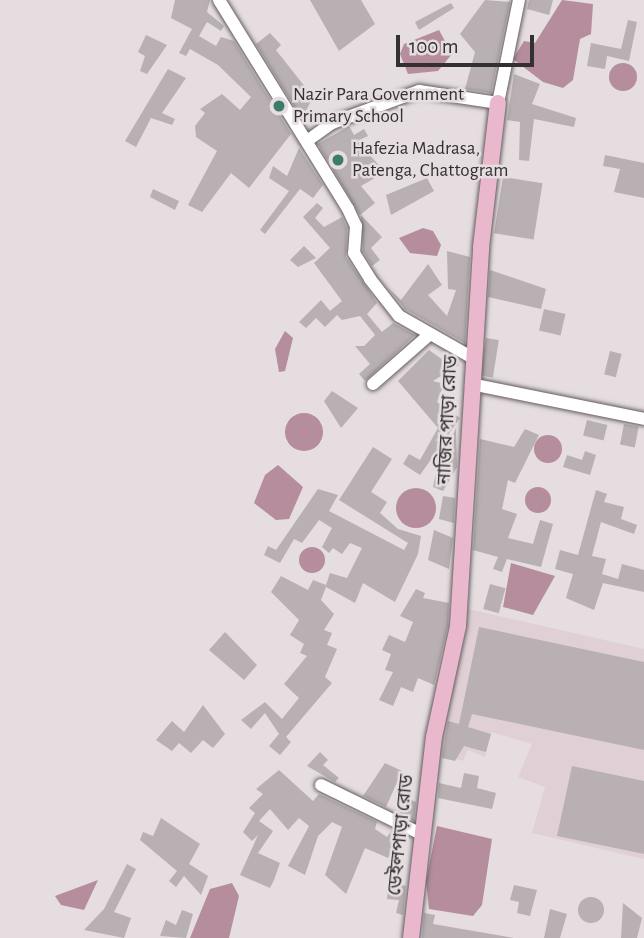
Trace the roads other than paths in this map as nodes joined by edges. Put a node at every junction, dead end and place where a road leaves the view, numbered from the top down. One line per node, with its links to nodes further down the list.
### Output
1 (219, 0): 4 (street)
2 (516, 1): 3 (street)
3 (499, 103): 4 (street); 6 (main road, নাজির পাড়া রোড)
4 (307, 142): 5 (street)
5 (429, 335): 6 (street); 7 (street)
6 (473, 358): 8 (main road, নাজির পাড়া রোড)
7 (373, 384)
8 (471, 384): 9 (street); 10 (main road, নাজির পাড়া রোড)
9 (644, 419)
10 (433, 737): 12 (main road, ডেইলপাড়া রোড)
11 (321, 785): 12 (street)
12 (421, 834): 13 (main road, ডেইলপাড়া রোড)
13 (411, 938)

